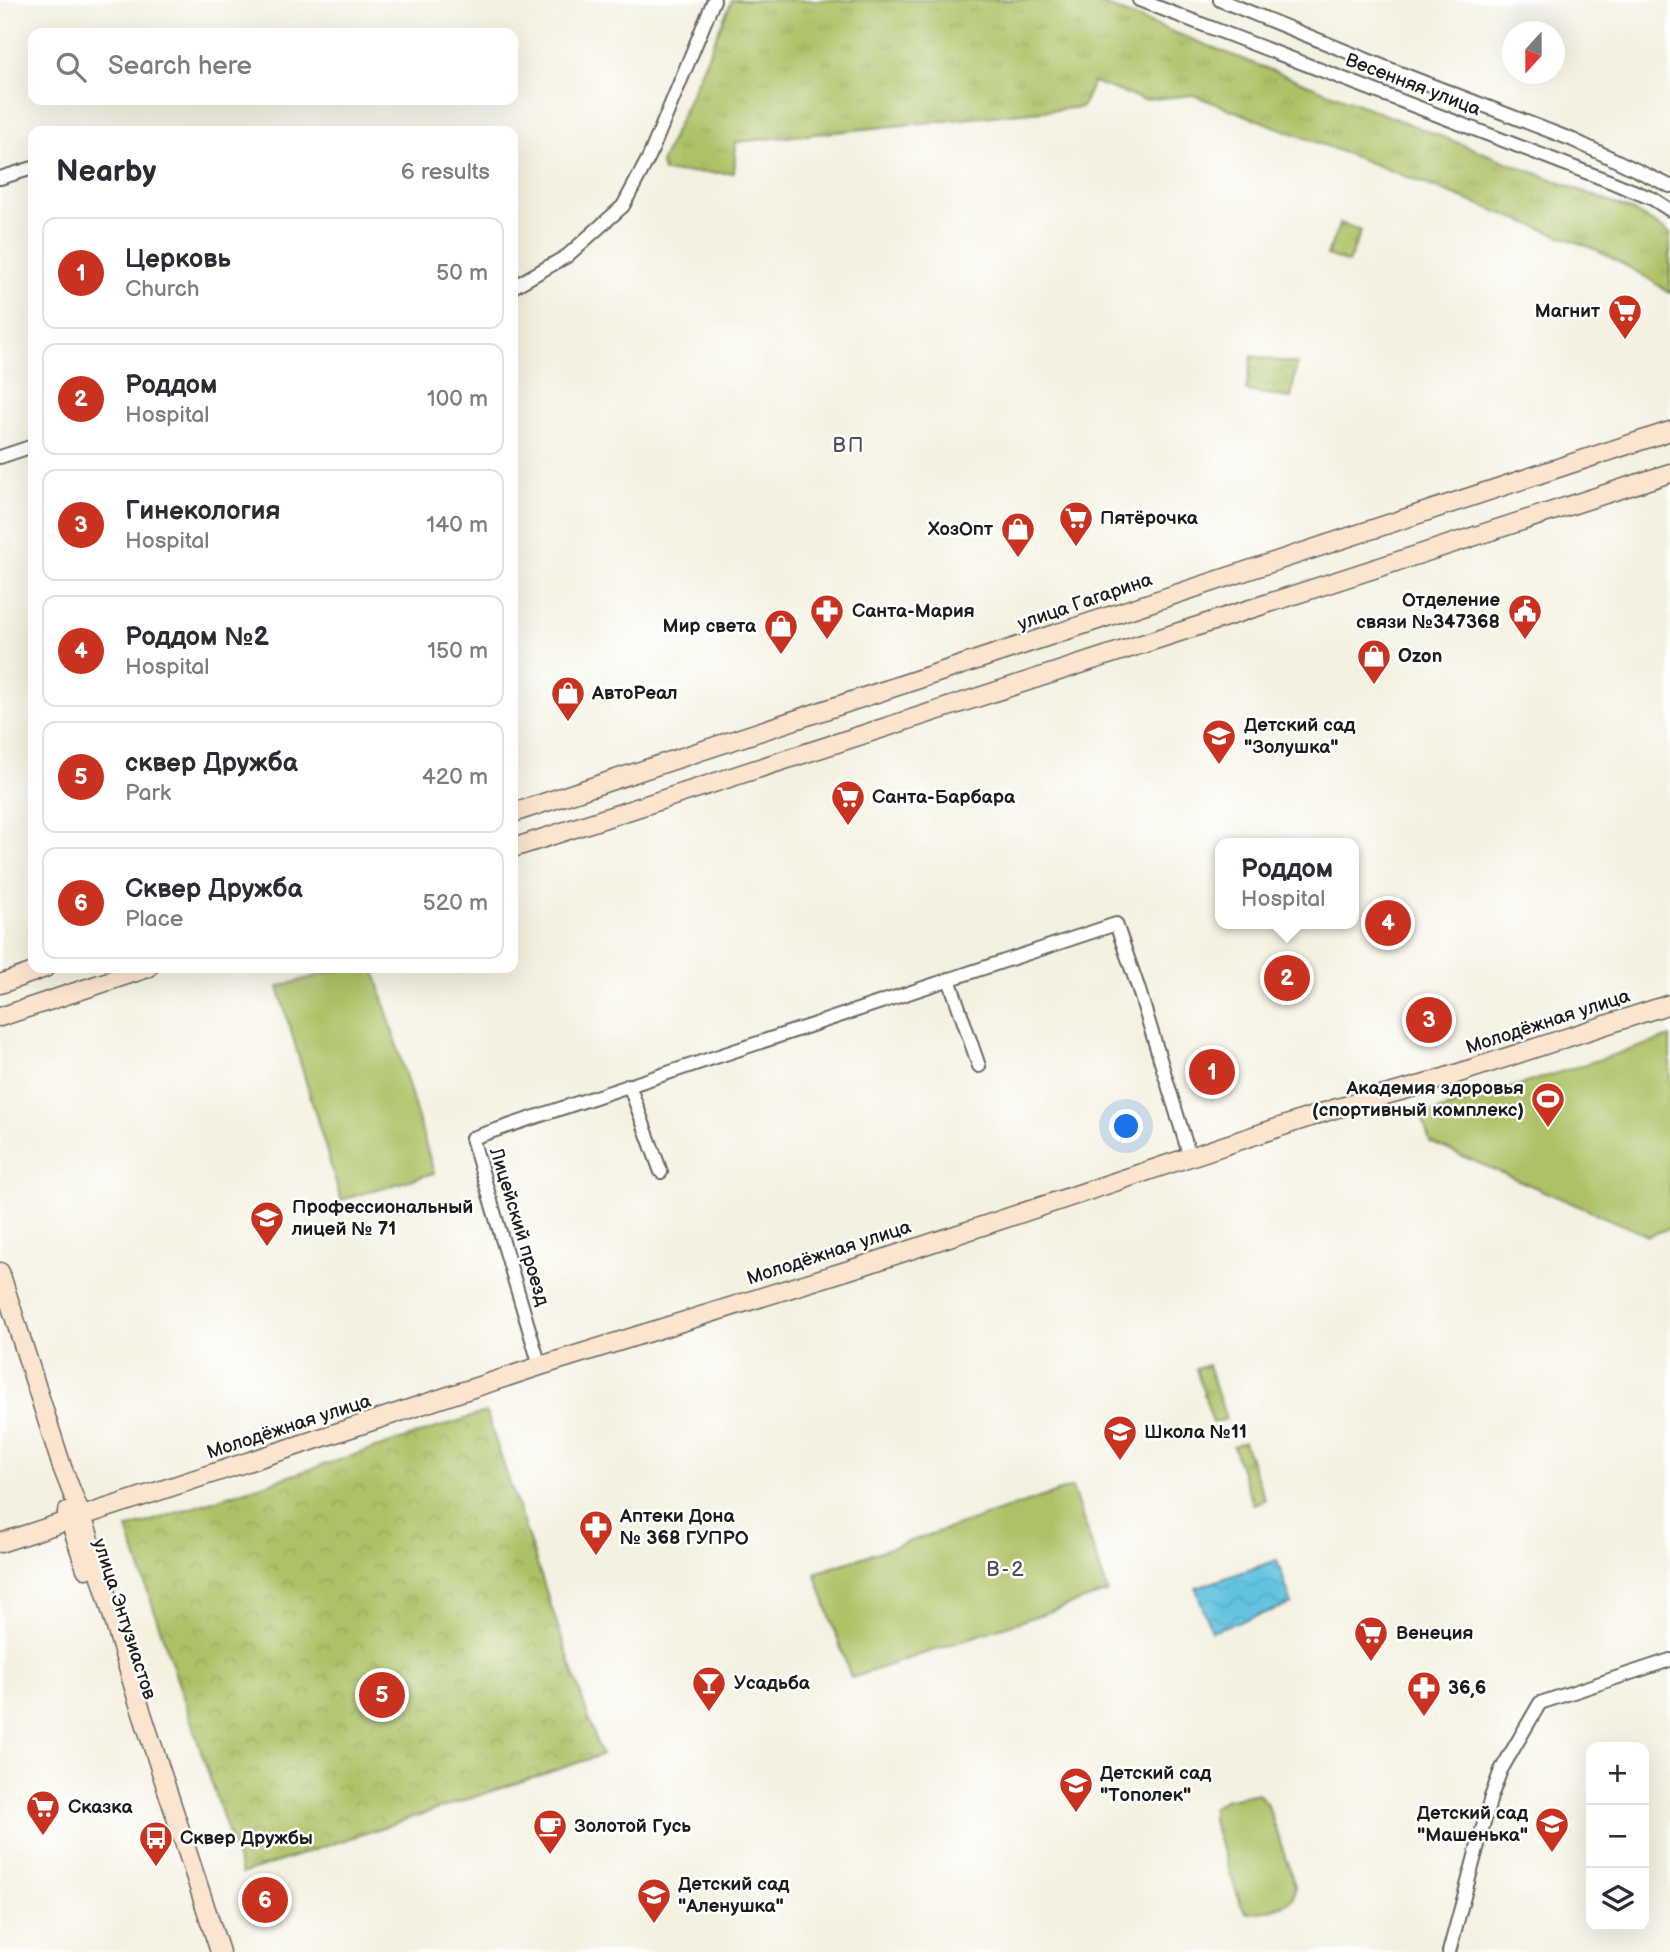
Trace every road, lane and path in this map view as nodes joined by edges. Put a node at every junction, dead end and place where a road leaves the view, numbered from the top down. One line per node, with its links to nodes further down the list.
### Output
1 (714, 0): 8 (street)
2 (1139, 0): 7 (street, Весенняя улица)
3 (1220, 0): 6 (street, Весенняя улица)
4 (28, 170): 5 (street)
5 (0, 178)
6 (1670, 186)
7 (1670, 210)
8 (518, 284)
9 (1670, 431): 13 (street, улица Гагарина)
10 (28, 448): 11 (street)
11 (0, 457)
12 (1670, 473): 14 (street)
13 (518, 811)
14 (518, 846)
15 (31, 973): 18 (street)
16 (133, 973): 20 (street)
17 (949, 979): 21 (street); 22 (street, Лицейский проезд); 23 (street, Лицейский проезд)
18 (0, 984)
19 (1670, 1004): 23 (street, Молодёжная улица)
20 (0, 1017)
21 (979, 1066)
22 (629, 1085): 24 (street); 27 (street, Лицейский проезд)
23 (1190, 1157): 27 (street, Молодёжная улица)
24 (661, 1171)
25 (0, 1272): 28 (street)
26 (0, 1298): 28 (street, улица Энтузиастов)
27 (540, 1366): 28 (street, Молодёжная улица)
28 (76, 1518): 29 (street, Молодёжная улица); 31 (street, улица Энтузиастов); 32 (street)
29 (0, 1543)
30 (1670, 1660): 33 (street)
31 (208, 1952)
32 (220, 1952)
33 (1449, 1952)

